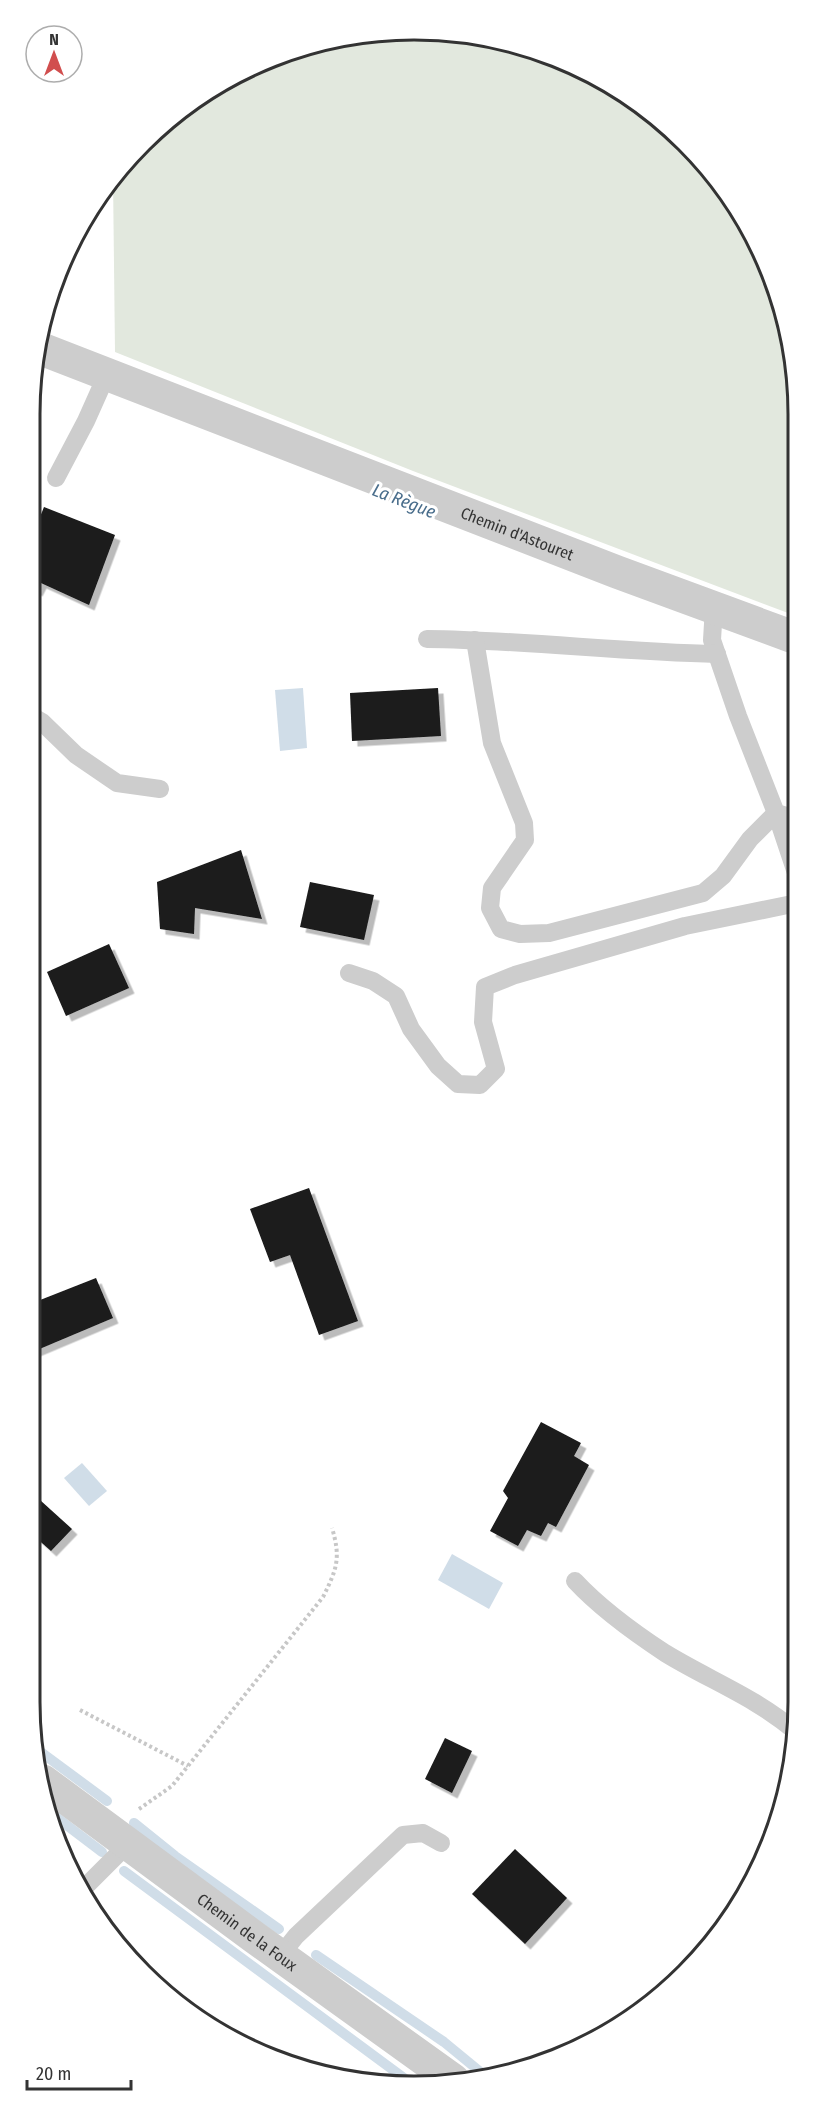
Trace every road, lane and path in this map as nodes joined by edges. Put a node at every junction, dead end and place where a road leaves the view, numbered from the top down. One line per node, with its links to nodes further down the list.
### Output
1 (47, 351): 2 (street, Chemin d'Astouret)
2 (107, 374): 3 (lane); 4 (street, Chemin d'Astouret)
3 (56, 478)
4 (714, 608): 5 (street, Chemin d'Astouret); 8 (lane)
5 (788, 635)
6 (427, 639): 7 (lane)
7 (475, 640): 8 (lane); 11 (lane)
8 (717, 654): 11 (lane)
9 (40, 721): 10 (lane)
10 (160, 789)
11 (776, 813): 12 (lane); 13 (lane)
12 (788, 816)
13 (788, 849)
14 (788, 905): 15 (lane)
15 (349, 973)
16 (332, 1528): 20 (path)
17 (574, 1581): 19 (lane)
18 (80, 1710): 20 (path)
19 (788, 1725)
20 (188, 1766): 22 (path)
21 (50, 1786): 22 (street, Chemin de la Foux)
22 (118, 1836): 24 (lane); 25 (street, Chemin de la Foux)
23 (441, 1844): 25 (lane)
24 (88, 1883)
25 (280, 1956): 26 (street, Chemin de la Foux)
26 (445, 2074)

